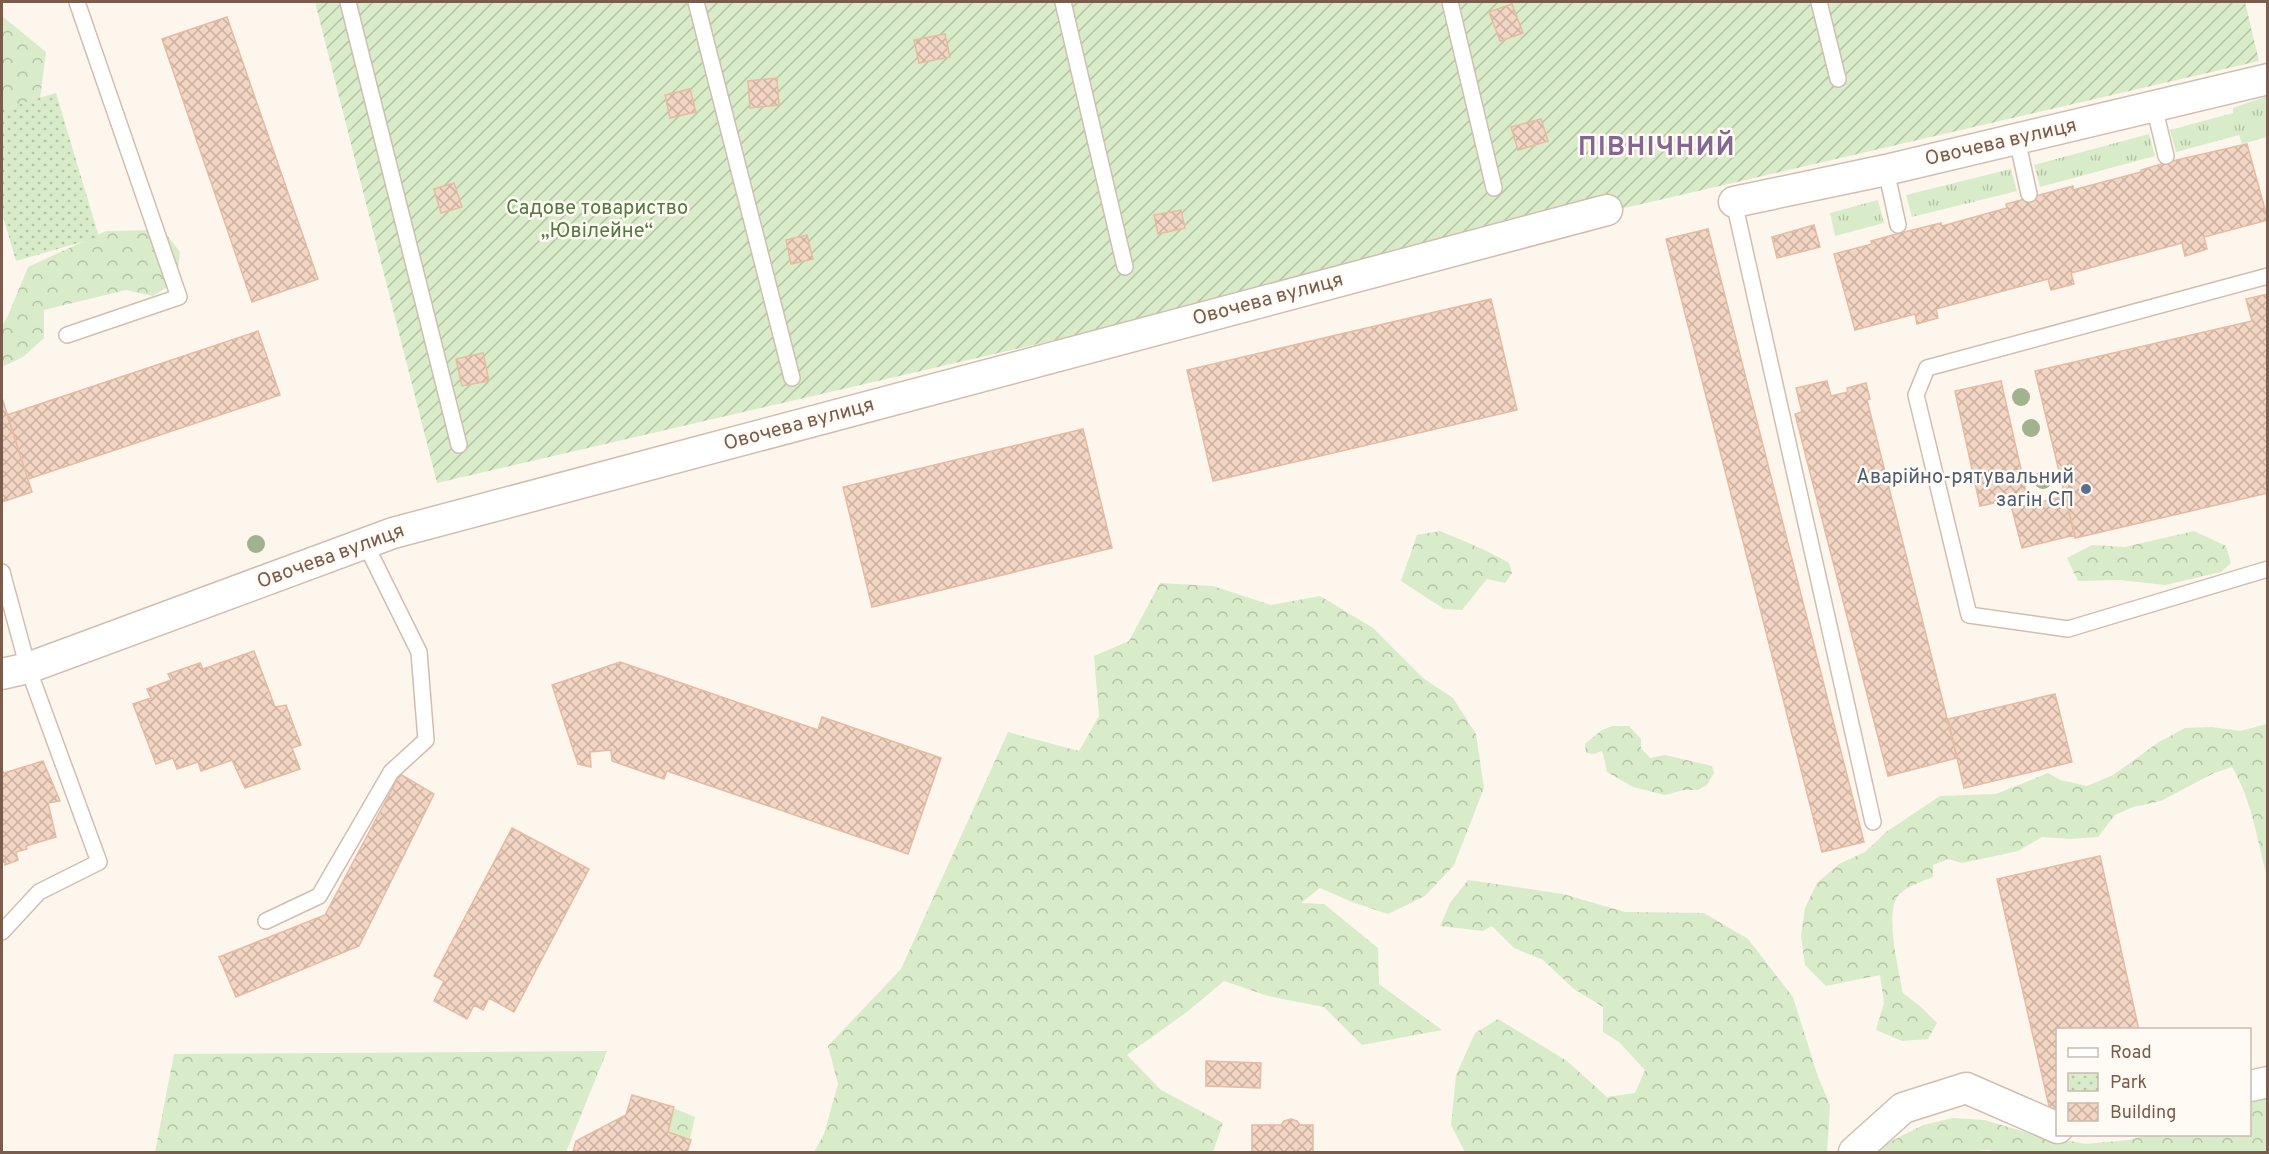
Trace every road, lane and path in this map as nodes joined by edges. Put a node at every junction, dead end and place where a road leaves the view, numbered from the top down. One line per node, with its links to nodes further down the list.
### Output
1 (78, 2): 20 (lane)
2 (348, 2): 22 (lane)
3 (696, 2): 21 (lane)
4 (1063, 2): 18 (lane)
5 (1450, 2): 13 (lane)
6 (1819, 2): 7 (lane)
7 (1838, 79)
8 (2268, 79): 9 (street, Овочева вулиця)
9 (2154, 106): 10 (street, Овочева вулиця); 11 (lane)
10 (2017, 139): 12 (street, Овочева вулиця); 14 (lane)
11 (2166, 156)
12 (1886, 170): 15 (street, Овочева вулиця); 17 (lane)
13 (1494, 188)
14 (2029, 194)
15 (1734, 202): 27 (lane)
16 (1607, 210): 23 (street, Овочева вулиця)
17 (1898, 225)
18 (1125, 267)
19 (2268, 276): 24 (lane)
20 (67, 335)
21 (792, 378)
22 (459, 445)
23 (365, 543): 26 (street, Овочева вулиця); 28 (lane)
24 (2268, 569)
25 (2, 572): 26 (lane)
26 (15, 671): 29 (lane)
27 (1873, 822)
28 (266, 921)
29 (2, 932)
30 (2268, 1082): 31 (street)
31 (2251, 1086)
32 (2056, 1127): 33 (street)
33 (1854, 1152)

